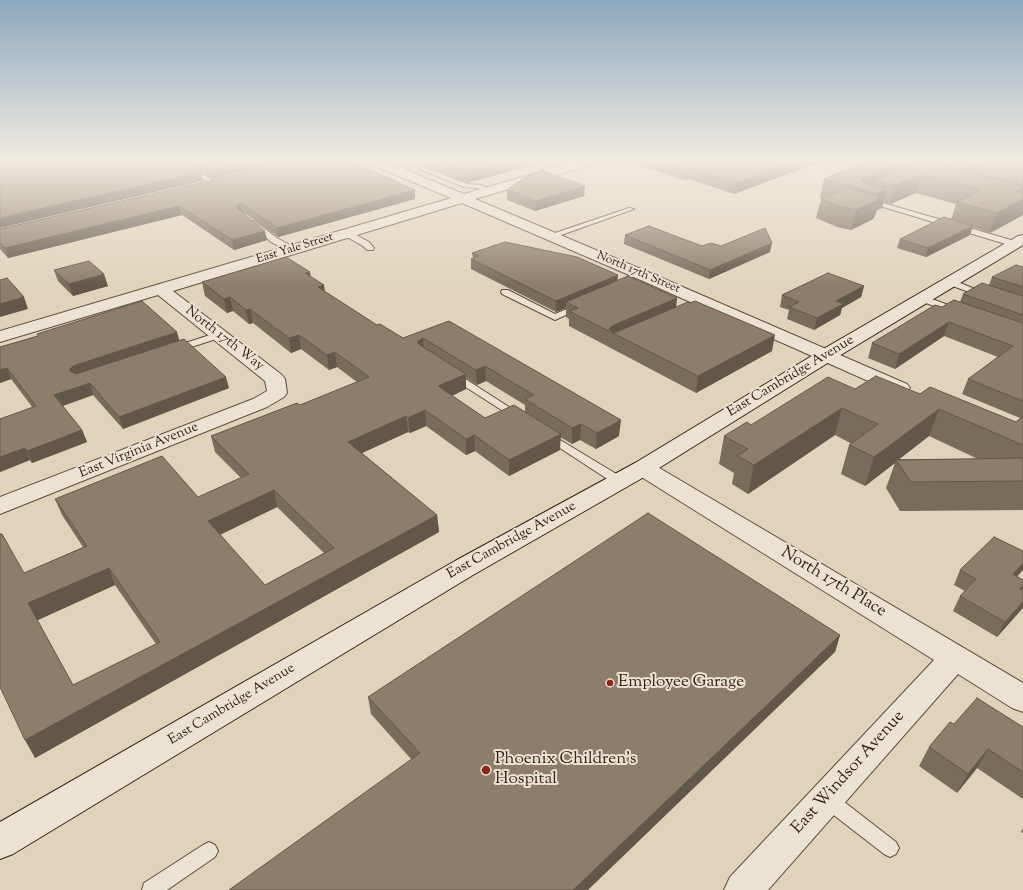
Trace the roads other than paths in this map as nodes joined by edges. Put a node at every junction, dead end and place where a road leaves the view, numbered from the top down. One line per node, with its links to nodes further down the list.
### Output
1 (450, 203): 6 (street, East Yale Street)
2 (470, 203): 7 (street, North 17th Street)
3 (874, 203): 8 (lane)
4 (631, 209): 7 (lane)
5 (246, 218): 10 (lane)
6 (348, 234): 9 (lane); 10 (street, East Yale Street)
7 (550, 236): 21 (street, North 17th Street)
8 (1019, 242): 11 (street, East Cambridge Avenue)
9 (370, 248)
10 (292, 250): 12 (street, East Yale Street)
11 (950, 282): 14 (lane); 15 (street, East Cambridge Avenue)
12 (161, 289): 18 (street, North 17th Way); 19 (street, East Yale Street)
13 (506, 292): 16 (lane)
14 (993, 297)
15 (923, 299): 17 (lane); 21 (street, East Cambridge Avenue)
16 (584, 305)
17 (965, 314)
18 (219, 335): 20 (lane); 24 (street, North 17th Way)
19 (0, 337)
20 (170, 351)
21 (827, 355): 23 (street, North 17th Street); 25 (street, East Cambridge Avenue)
22 (445, 370): 26 (lane)
23 (900, 388)
24 (277, 393): 27 (street, East Virginia Avenue)
25 (642, 468): 26 (street, East Cambridge Avenue); 28 (street, North 17th Place)
26 (619, 481): 31 (street, East Cambridge Avenue)
27 (0, 506)
28 (955, 657): 29 (street, North 17th Place); 30 (street, East Windsor Avenue)
29 (1023, 699)
30 (826, 798): 32 (lane); 35 (street, East Windsor Avenue)
31 (0, 842)
32 (890, 848)
33 (210, 851): 34 (lane)
34 (151, 890)
35 (743, 890)

